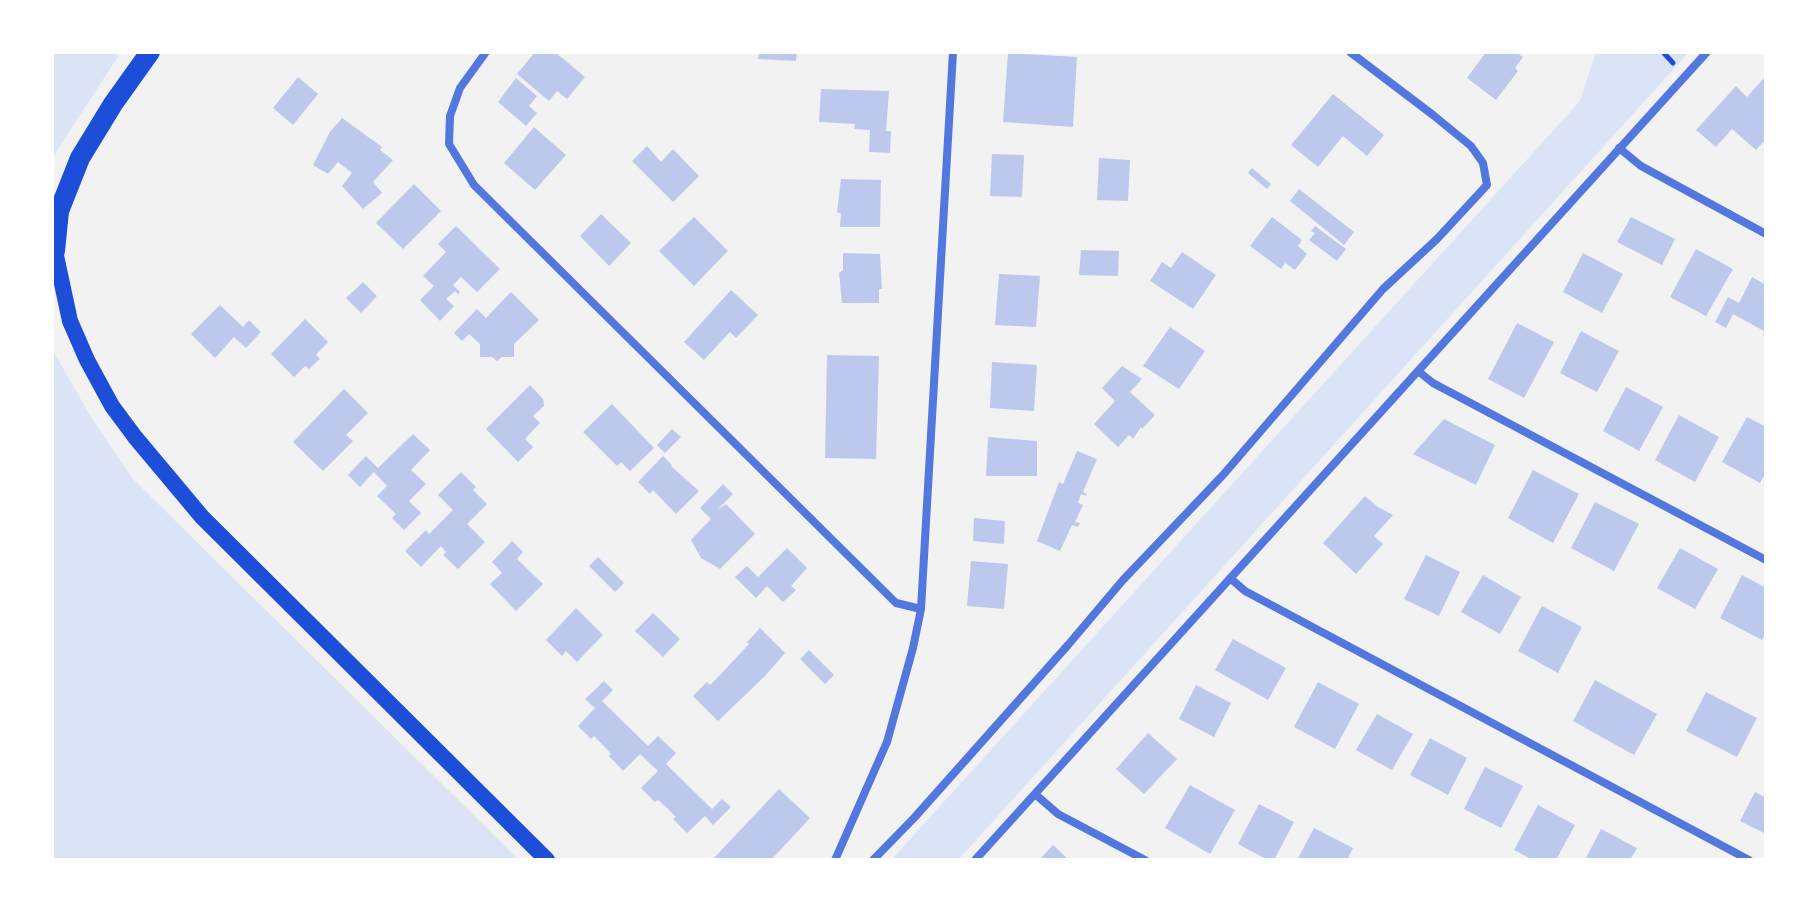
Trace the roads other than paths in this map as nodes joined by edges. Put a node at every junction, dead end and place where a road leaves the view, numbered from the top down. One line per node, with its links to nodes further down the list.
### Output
1 (150, 52): 8 (main road)
2 (486, 52): 12 (street)
3 (953, 52): 12 (street)
4 (1350, 52): 16 (street)
5 (1707, 52): 6 (street)
6 (1619, 148): 7 (street); 9 (street)
7 (1766, 234)
8 (53, 251): 14 (main road)
9 (1418, 371): 10 (street); 11 (street)
10 (1766, 560)
11 (1230, 578): 13 (street); 19 (street)
12 (921, 609): 15 (street)
13 (1035, 794): 17 (street); 18 (street)
14 (547, 860)
15 (835, 860)
16 (873, 860)
17 (975, 860)
18 (1145, 860)
19 (1749, 860)

